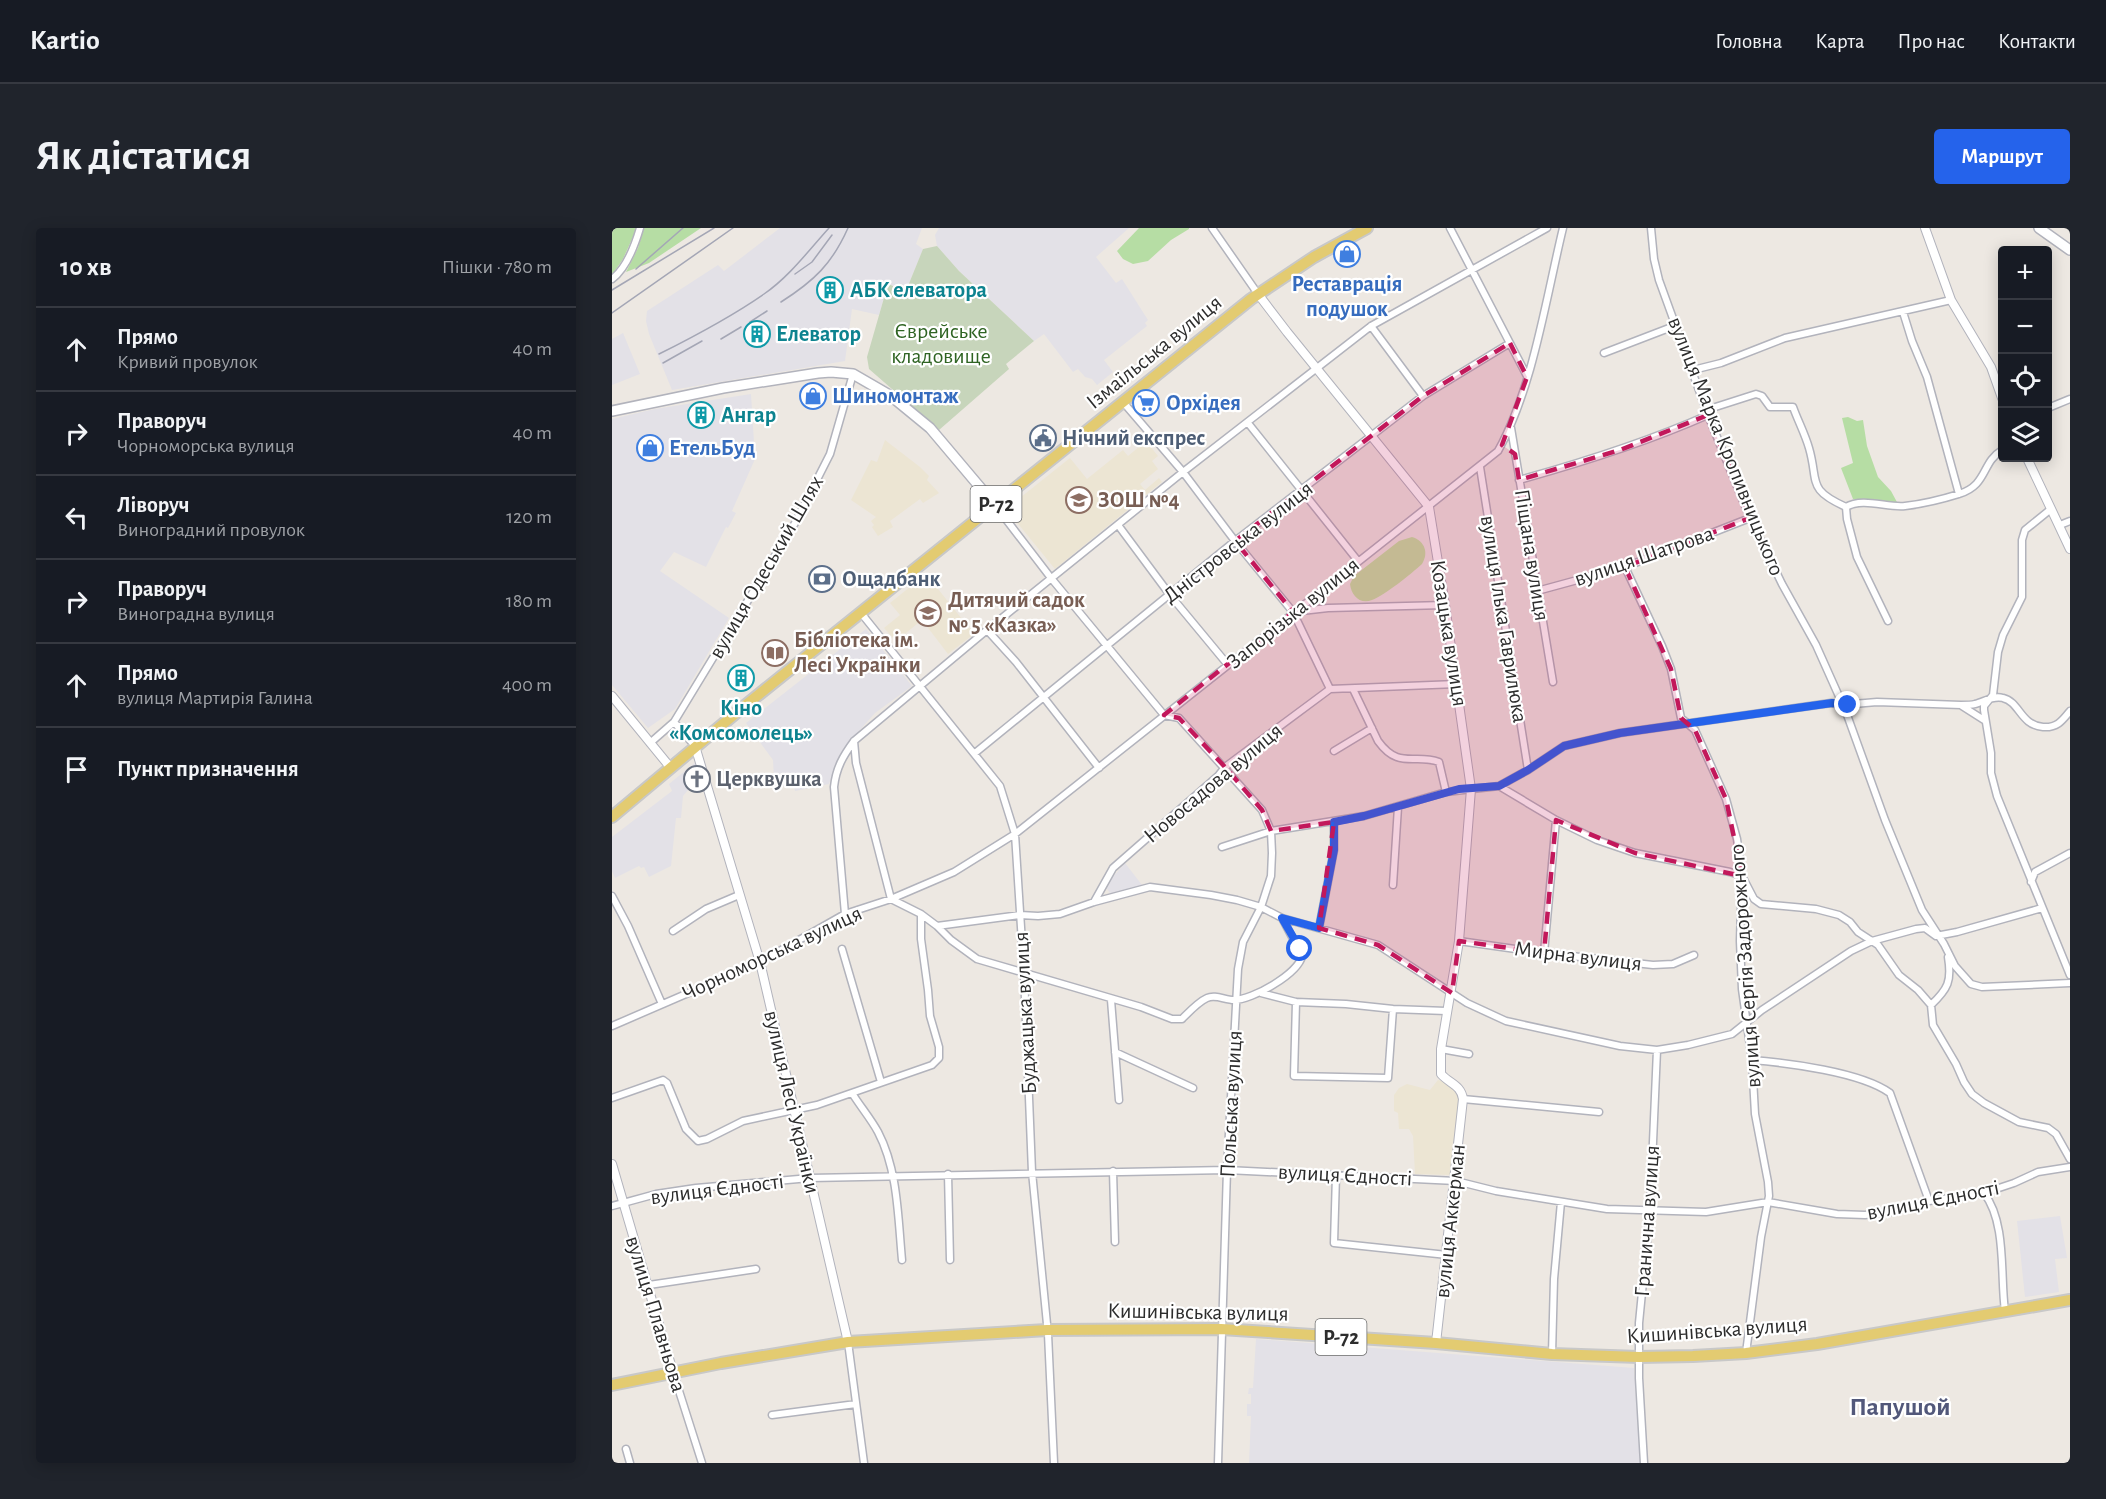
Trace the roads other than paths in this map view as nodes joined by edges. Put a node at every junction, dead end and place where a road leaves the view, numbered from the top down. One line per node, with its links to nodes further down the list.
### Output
1 (640, 228): 12 (street)
2 (1212, 228): 13 (street, Козацька вулиця)
3 (1367, 228): 13 (main road, Ізмаїльська вулиця / Р-72)
4 (1450, 228): 11 (street)
5 (1547, 228): 11 (street)
6 (1563, 228): 23 (street, Запорізька вулиця)
7 (1651, 228): 16 (street, вулиця Марка Кропивницького)
8 (1924, 228): 14 (street)
9 (2039, 228): 10 (main road)
10 (2070, 250)
11 (1471, 272): 17 (street); 18 (street)
12 (612, 279)
13 (1258, 294): 20 (street, Козацька вулиця); 27 (main road, Ізмаїльська вулиця / Р-72)
14 (1951, 300): 15 (street); 24 (street)
15 (1903, 312): 21 (street); 42 (street)
16 (1677, 325): 19 (street); 21 (street, вулиця Марка Кропивницького)
17 (1371, 326): 20 (street); 25 (street)
18 (1510, 343): 23 (street); 25 (street, Дністровська вулиця)
19 (1604, 353)
20 (1316, 369): 31 (street); 33 (street, Козацька вулиця)
21 (1693, 370): 30 (street, вулиця Марка Кропивницького)
22 (853, 374): 29 (main road); 43 (main road); 78 (street, вулиця Одеський Шлях)
23 (1527, 376): 32 (street, Запорізька вулиця)
24 (1998, 387)
25 (1423, 396): 33 (street, Дністровська вулиця)
26 (2070, 399): 28 (street)
27 (1123, 402): 39 (street); 43 (main road, Ізмаїльська вулиця / Р-72)
28 (2052, 406)
29 (612, 411)
30 (1707, 412): 40 (street); 45 (street); 47 (street, вулиця Марка Кропивницького)
31 (1248, 423): 39 (street); 41 (street)
32 (1511, 428): 34 (street, Запорізька вулиця); 36 (street, Піщана вулиця)
33 (1372, 436): 41 (street, Дністровська вулиця); 44 (street, Козацька вулиця)
34 (1498, 451): 36 (street); 38 (street, Запорізька вулиця)
35 (1998, 453): 42 (street)
36 (1515, 454): 40 (street, Піщана вулиця)
37 (2029, 462): 46 (street)
38 (1480, 467): 44 (street, Запорізька вулиця); 89 (street, вулиця Ілька Гаврилюка)
39 (1183, 472): 49 (street); 51 (street)
40 (1520, 480): 56 (street, Піщана вулиця)
41 (1301, 491): 51 (street, Дністровська вулиця); 53 (street)
42 (1959, 494): 45 (street)
43 (995, 505): 55 (street); 60 (main road, Ізмаїльська вулиця / Р-72)
44 (1429, 507): 53 (street, Запорізька вулиця); 58 (street, Козацька вулиця)
45 (1846, 507): 61 (street)
46 (2051, 508): 50 (street); 72 (street)
47 (1750, 518): 54 (street, вулиця Шатрова); 73 (street, вулиця Марка Кропивницького)
48 (2070, 521): 50 (street)
49 (1118, 525): 55 (street); 57 (street)
50 (2060, 525): 52 (street)
51 (1235, 541): 57 (street, Дністровська вулиця); 59 (street)
52 (2070, 549)
53 (1358, 561): 59 (street, Запорізька вулиця)
54 (1625, 567): 56 (street, вулиця Шатрова); 79 (street, вулиця Сергія Задорожного)
55 (1052, 578): 62 (street); 63 (street)
56 (1537, 591): 65 (street, Піщана вулиця)
57 (1170, 595): 63 (street, Дністровська вулиця); 64 (street)
58 (1445, 605): 59 (street); 66 (street, Козацька вулиця)
59 (1293, 612): 64 (street, Запорізька вулиця); 69 (street)
60 (861, 613): 67 (street, Буджацька вулиця); 83 (main road, Ізмаїльська вулиця / Р-72)
61 (1888, 621)
62 (987, 630): 67 (street); 71 (street)
63 (1106, 645): 71 (street, Дністровська вулиця); 76 (street)
64 (1228, 665): 76 (street, Запорізька вулиця)
65 (1554, 682)
66 (1457, 684): 68 (street); 91 (street, Козацька вулиця)
67 (920, 686): 81 (street); 85 (street, Буджацька вулиця)
68 (1353, 688): 69 (street); 80 (street)
69 (1330, 689): 87 (street, Новосадова вулиця)
70 (612, 696): 82 (street)
71 (1042, 697): 85 (street, Дністровська вулиця); 88 (street)
72 (1991, 699): 74 (street); 75 (street); 77 (street)
73 (1842, 705): 74 (street); 79 (street); 114 (street, вулиця Марка Кропивницького)
74 (1961, 705): 77 (street)
75 (2070, 711)
76 (1164, 715): 87 (street, Польська вулиця); 88 (street, Запорізька вулиця)
77 (1984, 720): 102 (street)
78 (674, 722): 82 (street, вулиця Одеський Шлях); 83 (street)
79 (1689, 722): 89 (street); 101 (street, вулиця Сергія Задорожного)
80 (1372, 728): 84 (street); 92 (street)
81 (854, 741): 106 (street); 110 (street)
82 (650, 743): 86 (street)
83 (695, 746): 86 (main road, Ізмаїльська вулиця / Р-72); 104 (street, вулиця Лесі Українки)
84 (1334, 751)
85 (975, 753): 98 (street, Буджацька вулиця)
86 (670, 767): 94 (main road, Ізмаїльська вулиця / Р-72)
87 (1225, 767): 97 (street, Польська вулиця); 107 (street, Новосадова вулиця)
88 (1100, 768): 98 (street, Запорізька вулиця)
89 (1528, 770): 90 (street)
90 (1499, 786): 91 (street); 95 (street)
91 (1471, 789): 92 (street); 120 (street, Козацька вулиця)
92 (1446, 792): 93 (street)
93 (1398, 807): 96 (street); 103 (street)
94 (612, 817)
95 (1556, 820): 101 (street); 123 (street)
96 (1334, 822): 97 (street); 116 (street)
97 (1270, 831): 99 (street); 108 (street, Польська вулиця)
98 (1015, 834): 106 (street, Запорізька вулиця); 112 (street, Буджацька вулиця)
99 (1222, 847)
100 (2070, 853): 102 (street)
101 (1742, 876): 121 (street); 139 (street, вулиця Сергія Задорожного)
102 (2031, 883): 109 (street)
103 (1393, 885)
104 (739, 895): 118 (street); 126 (street, вулиця Лесі Українки)
105 (612, 896): 135 (street)
106 (891, 900): 110 (street, Чорноморська вулиця); 111 (street, Чорноморська вулиця)
107 (1094, 902): 108 (street); 112 (street)
108 (1261, 908): 113 (street); 133 (street, Польська вулиця)
109 (2042, 908): 119 (street); 128 (street)
110 (845, 914): 126 (street, Чорноморська вулиця)
111 (921, 914): 115 (street, Чорноморська вулиця); 146 (street)
112 (1020, 915): 115 (street); 127 (street, Буджацька вулиця)
113 (1282, 918): 116 (street); 130 (street)
114 (1926, 918): 117 (street); 119 (street, вулиця Марка Кропивницького)
115 (937, 926): 127 (street, Чорноморська вулиця)
116 (1319, 928): 131 (street)
117 (1916, 929): 119 (street); 121 (street)
118 (673, 931)
119 (1936, 936): 124 (street, вулиця Марка Кропивницького)
120 (1459, 941): 123 (street, Мирна вулиця); 131 (street, Козацька вулиця)
121 (1872, 941): 136 (street); 139 (street)
122 (842, 949): 146 (street)
123 (1544, 953): 125 (street, Мирна вулиця)
124 (1947, 953): 129 (street, вулиця Марка Кропивницького); 136 (street)
125 (1694, 955)
126 (760, 962): 135 (street, Чорноморська вулиця); 152 (street, вулиця Лесі Українки)
127 (1024, 974): 132 (street, Чорноморська вулиця); 159 (street, Буджацька вулиця)
128 (2070, 975)
129 (2070, 984)
130 (1261, 993): 133 (street); 134 (street)
131 (1452, 993): 138 (street, Козацька вулиця); 142 (street)
132 (1111, 1000): 133 (street, Чорноморська вулиця); 143 (street)
133 (1236, 1000): 157 (street, Польська вулиця)
134 (1296, 1002): 137 (street); 137 (street)
135 (662, 1004): 140 (street, Чорноморська вулиця)
136 (1931, 1005): 154 (street)
137 (1394, 1009): 138 (street)
138 (1446, 1011): 141 (street, Козацька вулиця)
139 (1746, 1024): 142 (street); 145 (street, вулиця Сергія Задорожного)
140 (612, 1026)
141 (1441, 1049): 144 (street); 150 (street, Козацька вулиця)
142 (1657, 1050): 171 (street, Гранична вулиця)
143 (1115, 1052): 147 (street); 151 (street)
144 (1469, 1054)
145 (1752, 1060): 166 (street); 168 (street, вулиця Сергія Задорожного)
146 (881, 1082): 148 (street)
147 (1193, 1088)
148 (852, 1093): 152 (street); 162 (street)
149 (612, 1098): 152 (street)
150 (1463, 1099): 153 (street); 164 (street, вулиця Аккерман)
151 (1119, 1100)
152 (794, 1109): 163 (street, вулиця Лесі Українки)
153 (1599, 1112)
154 (2070, 1159)
155 (612, 1164): 169 (street, вулиця Плавньова)
156 (2070, 1167): 165 (street, вулиця Єдності)
157 (1227, 1170): 158 (street, вулиця Єдності); 161 (street, вулиця Єдності); 180 (street, Польська вулиця)
158 (1113, 1171): 159 (street, вулиця Єдності); 172 (street)
159 (1032, 1172): 160 (street, вулиця Єдності); 181 (street, Буджацька вулиця)
160 (948, 1174): 162 (street, вулиця Єдності); 175 (street)
161 (1336, 1175): 164 (street, вулиця Єдності); 173 (street)
162 (892, 1176): 163 (street, вулиця Єдності); 174 (street)
163 (810, 1178): 169 (street, вулиця Єдності); 182 (street, вулиця Лесі Українки)
164 (1456, 1181): 167 (street, вулиця Єдності); 173 (street, вулиця Аккерман)
165 (1984, 1193): 166 (street, вулиця Єдності); 179 (street)
166 (1929, 1201): 168 (street, вулиця Єдності)
167 (1560, 1202): 171 (street, вулиця Єдності); 185 (street)
168 (1768, 1202): 171 (street, вулиця Єдності); 184 (street, вулиця Сергія Задорожного)
169 (623, 1203): 170 (street, вулиця Єдності); 177 (street, вулиця Плавньова)
170 (612, 1206)
171 (1650, 1211): 186 (street, Гранична вулиця)
172 (1115, 1242)
173 (1447, 1255): 183 (street, вулиця Аккерман)
174 (903, 1260)
175 (950, 1260)
176 (756, 1269): 177 (street)
177 (649, 1286): 187 (street, вулиця Плавньова)
178 (2070, 1300): 179 (main road, Кишинівська вулиця / Р-72)
179 (2005, 1311): 184 (main road, Кишинівська вулиця / Р-72)
180 (1221, 1329): 181 (main road, Кишинівська вулиця / Р-72); 183 (main road, Кишинівська вулиця / Р-72); 196 (street, Польська вулиця)
181 (1047, 1330): 182 (main road, Кишинівська вулиця / Р-72); 195 (street, Буджацька вулиця)
182 (848, 1342): 187 (main road, Кишинівська вулиця / Р-72); 189 (street, вулиця Лесі Українки)
183 (1436, 1343): 185 (main road, Кишинівська вулиця / Р-72)
184 (1746, 1353): 186 (main road, Кишинівська вулиця / Р-72)
185 (1552, 1354): 186 (main road, Кишинівська вулиця / Р-72)
186 (1639, 1357): 197 (street, Гранична вулиця)
187 (674, 1372): 188 (main road, Кишинівська вулиця / Р-72); 193 (street, вулиця Плавньова)
188 (612, 1385)
189 (856, 1404): 190 (street); 194 (street, вулиця Лесі Українки)
190 (772, 1414)
191 (626, 1449): 192 (street)
192 (630, 1463)
193 (702, 1463)
194 (864, 1463)
195 (1054, 1463)
196 (1218, 1463)
197 (1644, 1463)

